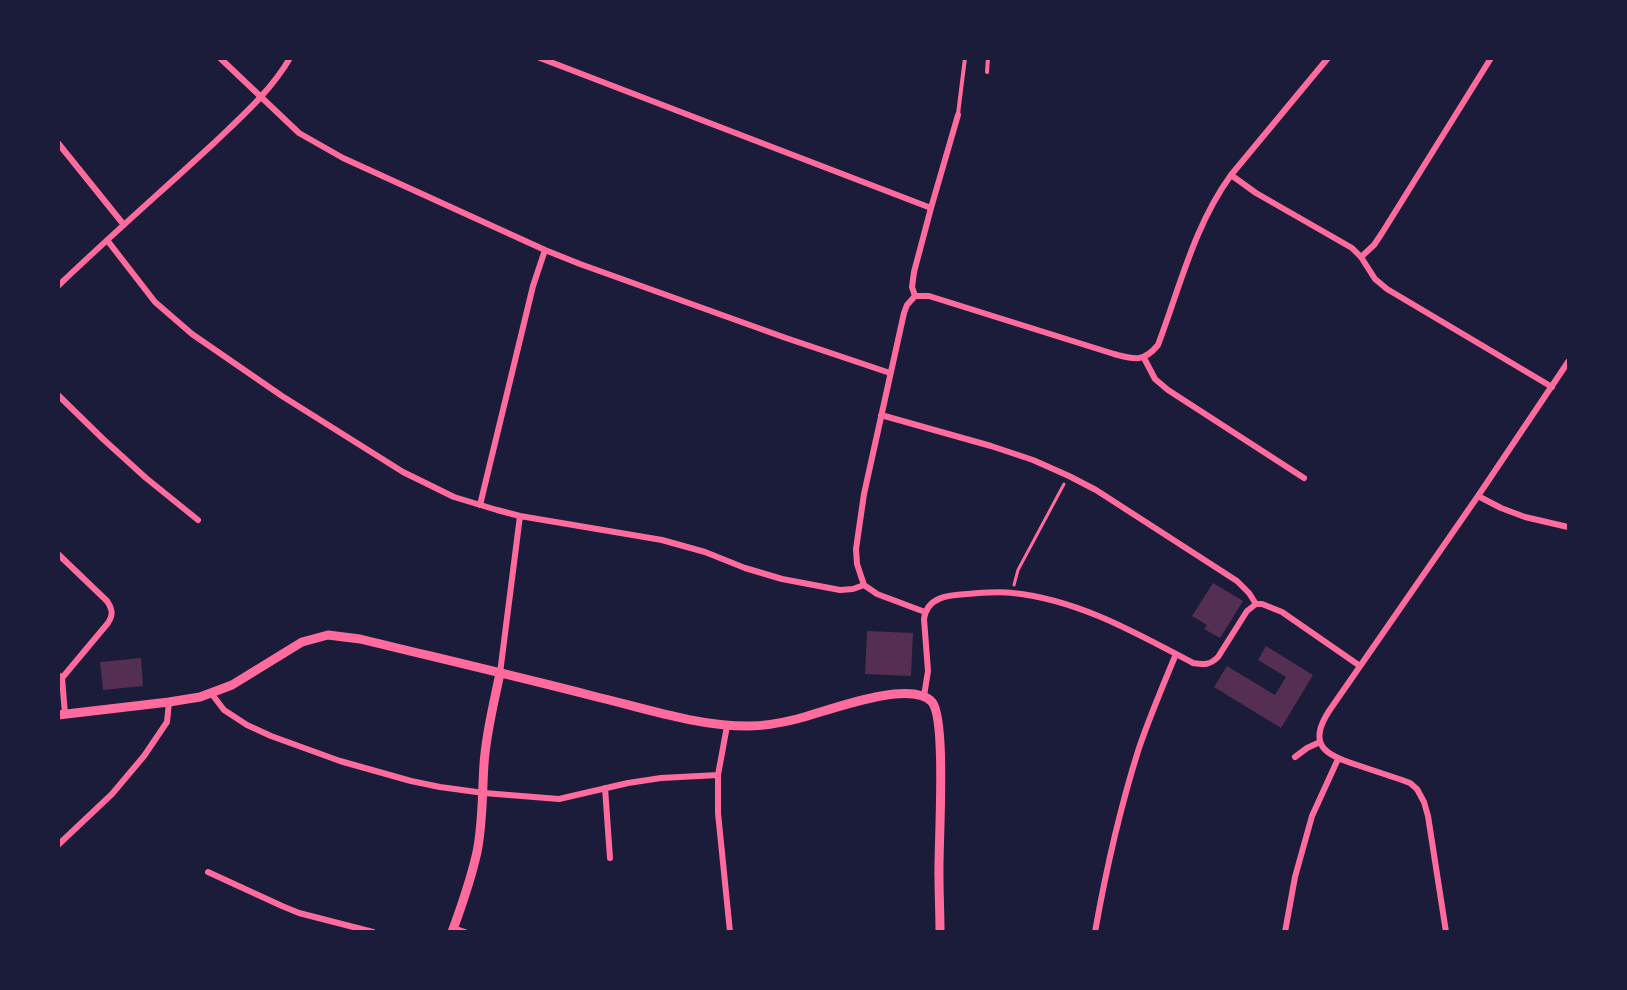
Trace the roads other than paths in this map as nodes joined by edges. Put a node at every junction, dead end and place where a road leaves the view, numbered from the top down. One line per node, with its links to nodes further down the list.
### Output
1 (220, 58): 9 (street)
2 (290, 58): 9 (street)
3 (540, 58): 13 (street)
4 (964, 58): 10 (lane)
5 (988, 58): 8 (lane)
6 (1328, 58): 12 (street)
7 (1491, 58): 17 (street)
8 (987, 72)
9 (261, 98): 14 (street); 16 (street)
10 (958, 115): 13 (street)
11 (58, 143): 14 (street)
12 (1231, 175): 17 (street); 20 (street)
13 (931, 208): 19 (street)
14 (124, 225): 15 (street)
15 (107, 240): 18 (street); 28 (street)
16 (545, 250): 22 (street); 28 (street)
17 (1361, 257): 23 (street)
18 (58, 286)
19 (915, 296): 20 (street); 22 (street)
20 (1144, 358): 26 (street)
21 (1569, 362): 23 (street)
22 (890, 372): 25 (street)
23 (1552, 387): 27 (street)
24 (58, 395): 30 (street)
25 (881, 415): 33 (street); 34 (street)
26 (1304, 478)
27 (1478, 496): 31 (street); 37 (street)
28 (480, 505): 29 (street)
29 (520, 516): 33 (street); 38 (street)
30 (198, 520)
31 (1569, 527)
32 (58, 554): 39 (street)
33 (864, 585): 35 (street)
34 (1256, 604): 36 (street); 37 (street)
35 (925, 612): 36 (street); 41 (street)
36 (1176, 654): 59 (street)
37 (1360, 666): 45 (street)
38 (500, 673): 40 (street); 44 (street); 50 (street)
39 (61, 677): 43 (street)
40 (211, 693): 42 (street); 50 (street)
41 (924, 696): 44 (street); 58 (street)
42 (169, 702): 43 (street); 51 (street)
43 (62, 714)
44 (727, 726): 48 (street)
45 (1320, 742): 46 (street); 47 (street)
46 (1295, 757)
47 (1338, 759): 60 (street); 61 (street)
48 (718, 774): 49 (street); 57 (street)
49 (606, 788): 50 (street); 52 (street)
50 (484, 793): 54 (street)
51 (58, 845)
52 (610, 858)
53 (208, 872): 55 (street)
54 (453, 930): 56 (street)
55 (373, 932)
56 (465, 932)
57 (730, 932)
58 (940, 932)
59 (1095, 932)
60 (1285, 932)
61 (1446, 932)

